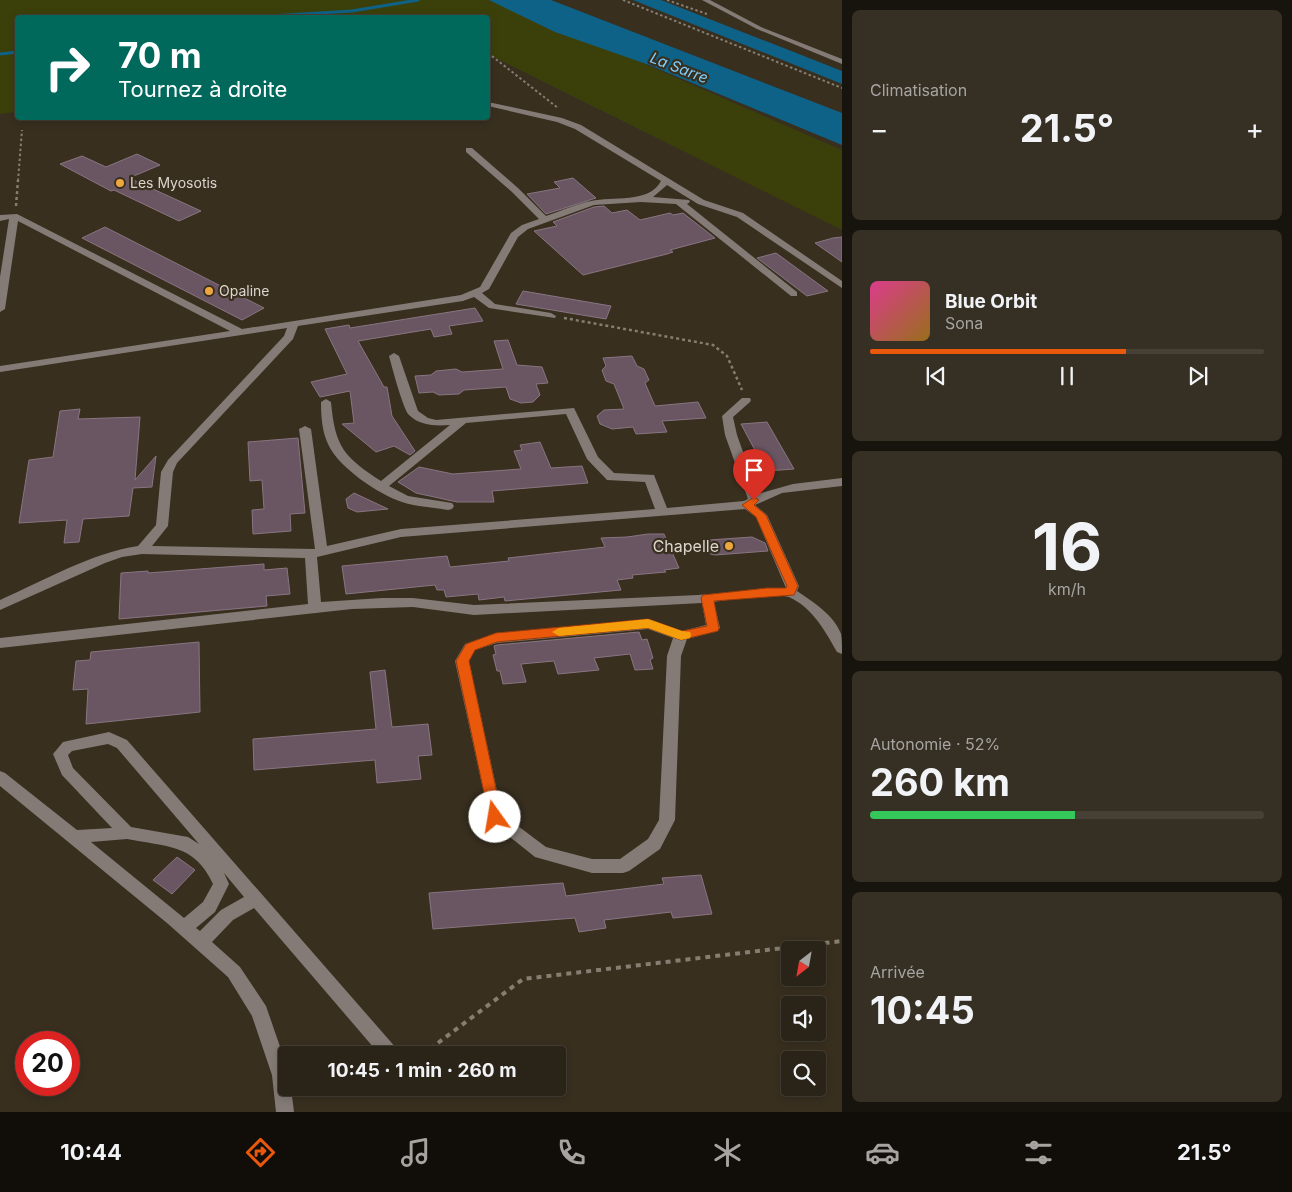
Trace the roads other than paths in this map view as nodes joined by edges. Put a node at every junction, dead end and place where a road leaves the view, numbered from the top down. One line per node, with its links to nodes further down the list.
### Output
1 (705, 0): 2 (street)
2 (842, 62)
3 (490, 104): 5 (street)
4 (469, 150): 11 (street)
5 (665, 181): 6 (street); 8 (street)
6 (641, 199): 7 (street); 11 (street)
7 (680, 202): 8 (street); 14 (street)
8 (701, 202): 12 (street)
9 (14, 216): 10 (street); 15 (street); 18 (street)
10 (0, 218)
11 (544, 219): 13 (street)
12 (842, 285)
13 (474, 293): 16 (street); 17 (street)
14 (794, 294)
15 (0, 309)
16 (551, 316)
17 (294, 324): 18 (street); 30 (street)
18 (240, 332): 20 (street)
19 (394, 356): 23 (street)
20 (0, 369)
21 (746, 400): 27 (street)
22 (326, 402): 26 (street)
23 (463, 420): 26 (street); 29 (street)
24 (306, 429): 31 (street)
25 (842, 482): 27 (street)
26 (381, 487): 28 (street)
27 (750, 503): 29 (street); 32 (street)
28 (448, 506)
29 (662, 511): 31 (street)
30 (142, 550): 31 (street); 34 (street)
31 (316, 553): 35 (street)
32 (790, 592): 33 (street); 38 (street)
33 (707, 598): 35 (street); 36 (street)
34 (0, 605)
35 (315, 608): 37 (street)
36 (681, 636): 36 (street)
37 (0, 643)
38 (842, 649)
39 (0, 777): 41 (street)
40 (127, 832): 41 (street); 42 (street); 43 (street)
41 (74, 837): 43 (street)
42 (257, 898): 44 (street); 45 (street)
43 (184, 928): 44 (street)
44 (200, 942): 46 (street)
45 (383, 1046)
46 (285, 1112)

